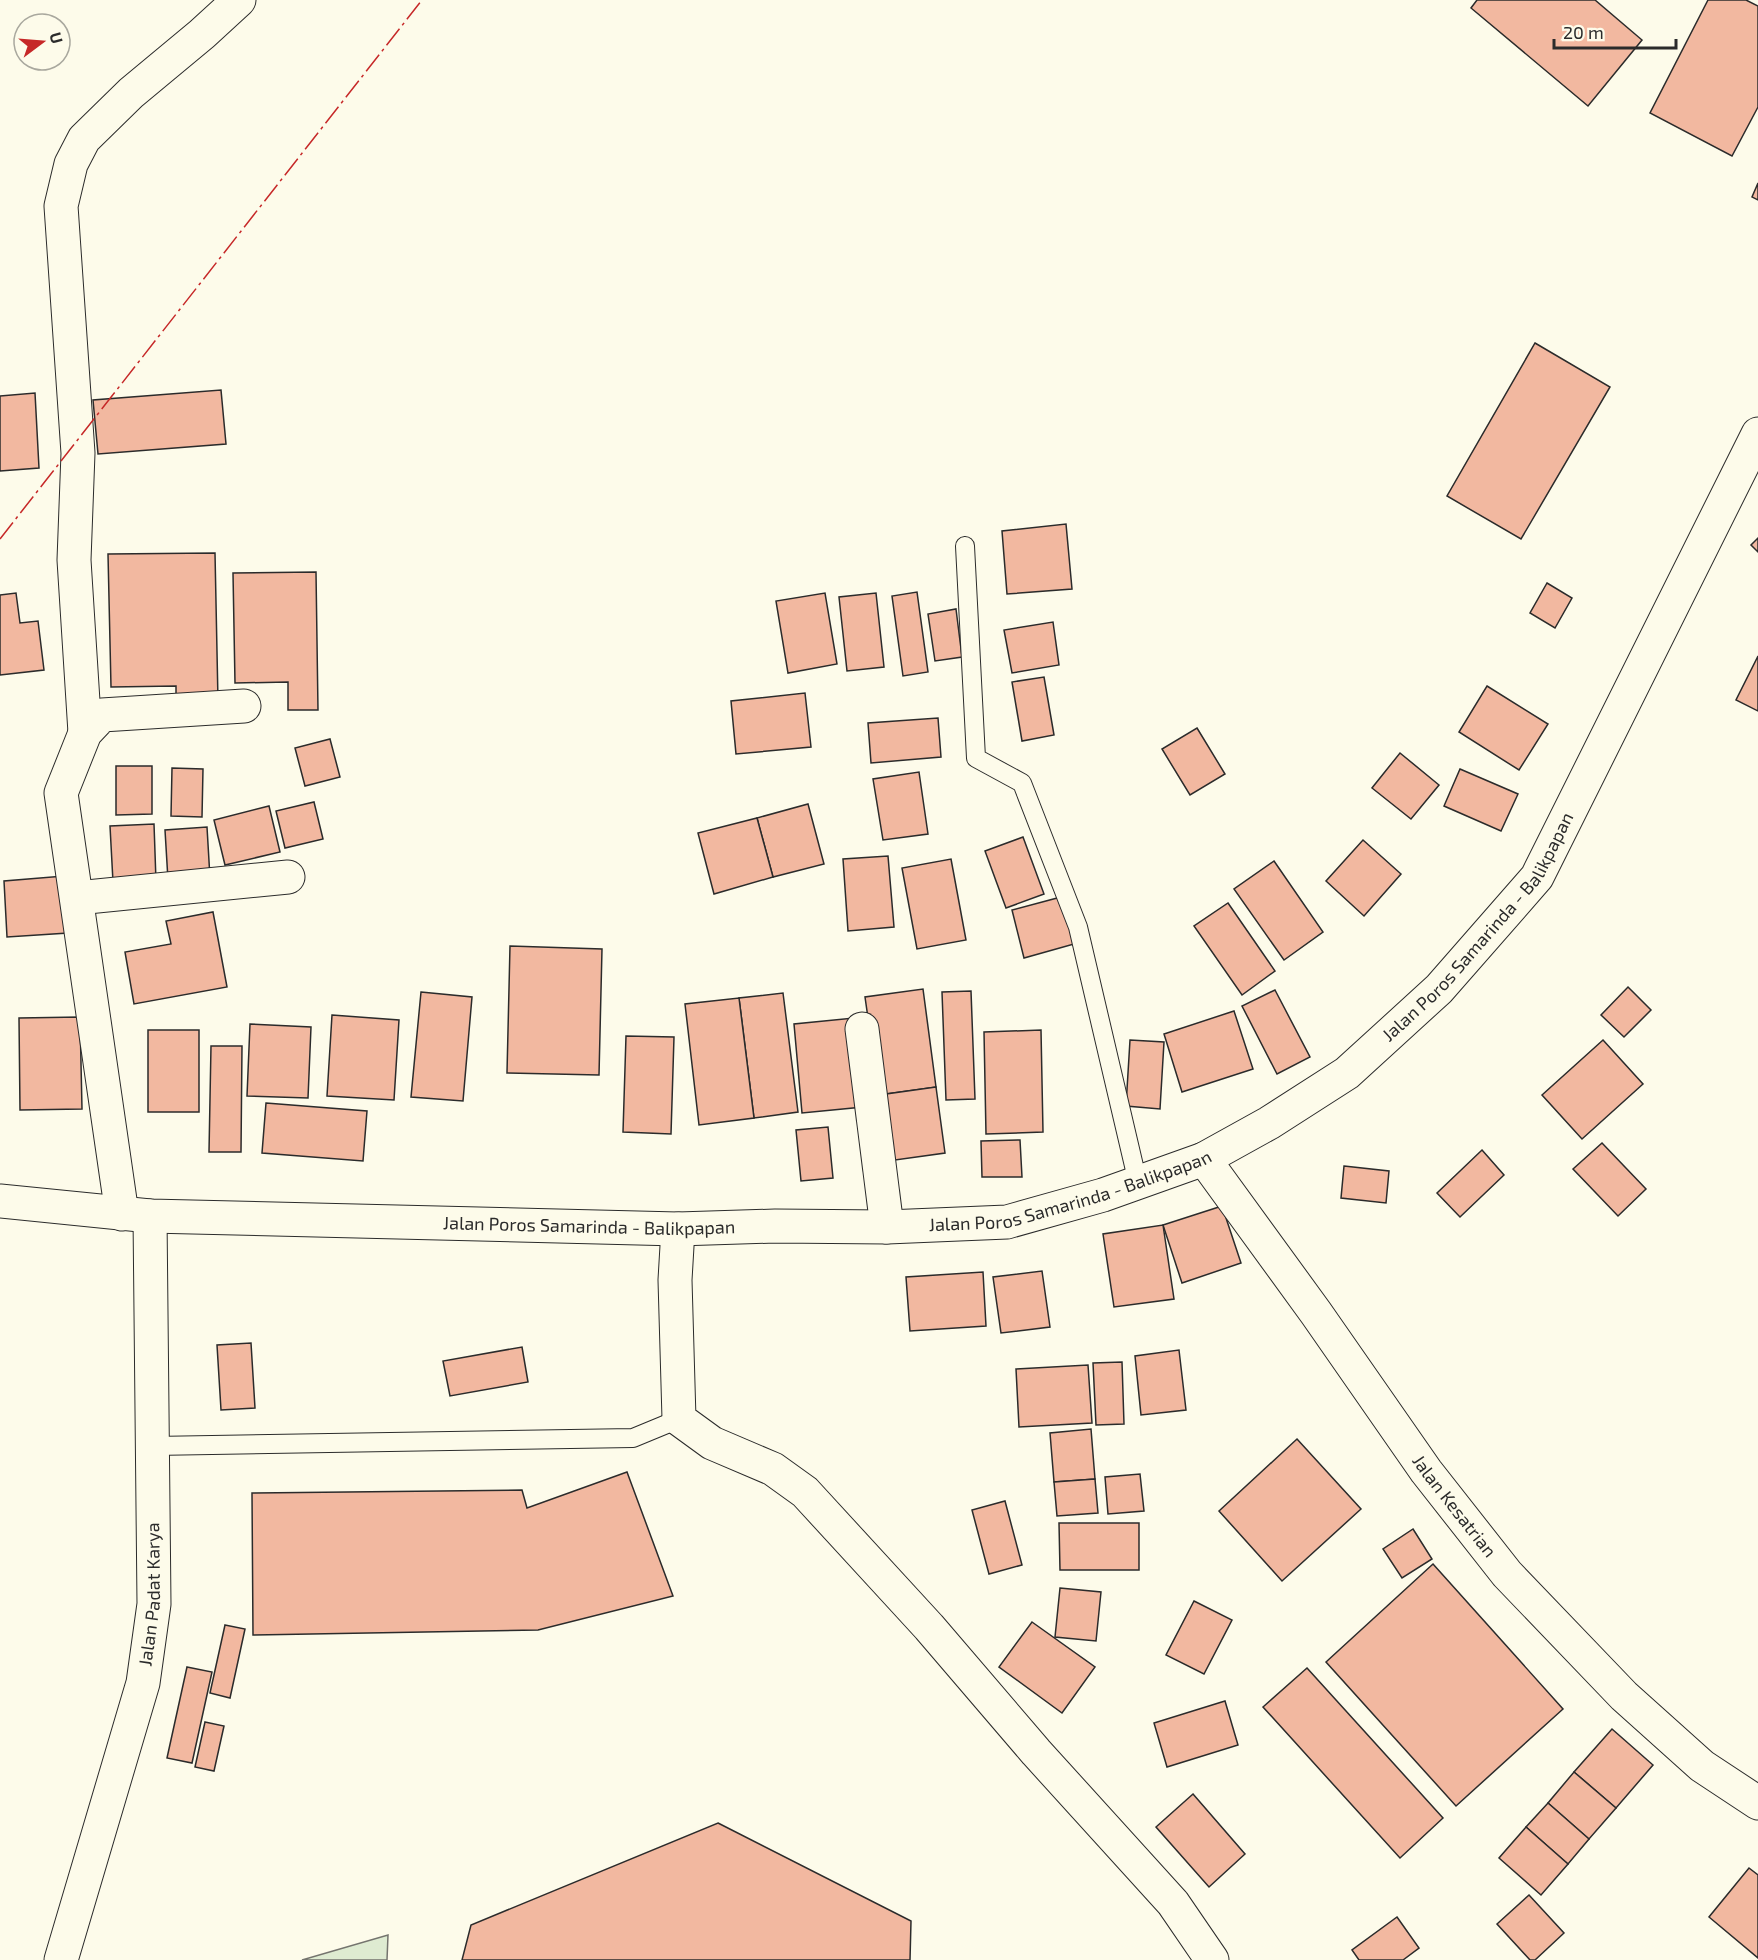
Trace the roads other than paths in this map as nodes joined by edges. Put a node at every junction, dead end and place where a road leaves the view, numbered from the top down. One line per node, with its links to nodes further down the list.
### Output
1 (239, 0): 5 (main road)
2 (1758, 434): 9 (main road, Jalan Poros Samarinda - Balikpapan)
3 (966, 546): 10 (lane)
4 (244, 706): 5 (main road)
5 (85, 733): 7 (main road, Jalan Padat Karya)
6 (288, 877): 7 (main road)
7 (77, 898): 12 (main road, Jalan Padat Karya)
8 (862, 1029): 13 (main road)
9 (1204, 1159): 10 (main road, Jalan Poros Samarinda - Balikpapan); 17 (main road, Jalan Kesatrian)
10 (1138, 1183): 13 (main road, Jalan Poros Samarinda - Balikpapan)
11 (0, 1201): 12 (main road, Jalan Poros Samarinda - Balikpapan)
12 (136, 1215): 14 (main road, Jalan Poros Samarinda - Balikpapan); 16 (main road, Jalan Padat Karya)
13 (887, 1227): 14 (main road, Jalan Poros Samarinda - Balikpapan)
14 (678, 1229): 15 (main road)
15 (679, 1419): 16 (lane); 19 (main road)
16 (153, 1446): 18 (main road, Jalan Padat Karya)
17 (1758, 1803)
18 (61, 1960)
19 (1212, 1960)

